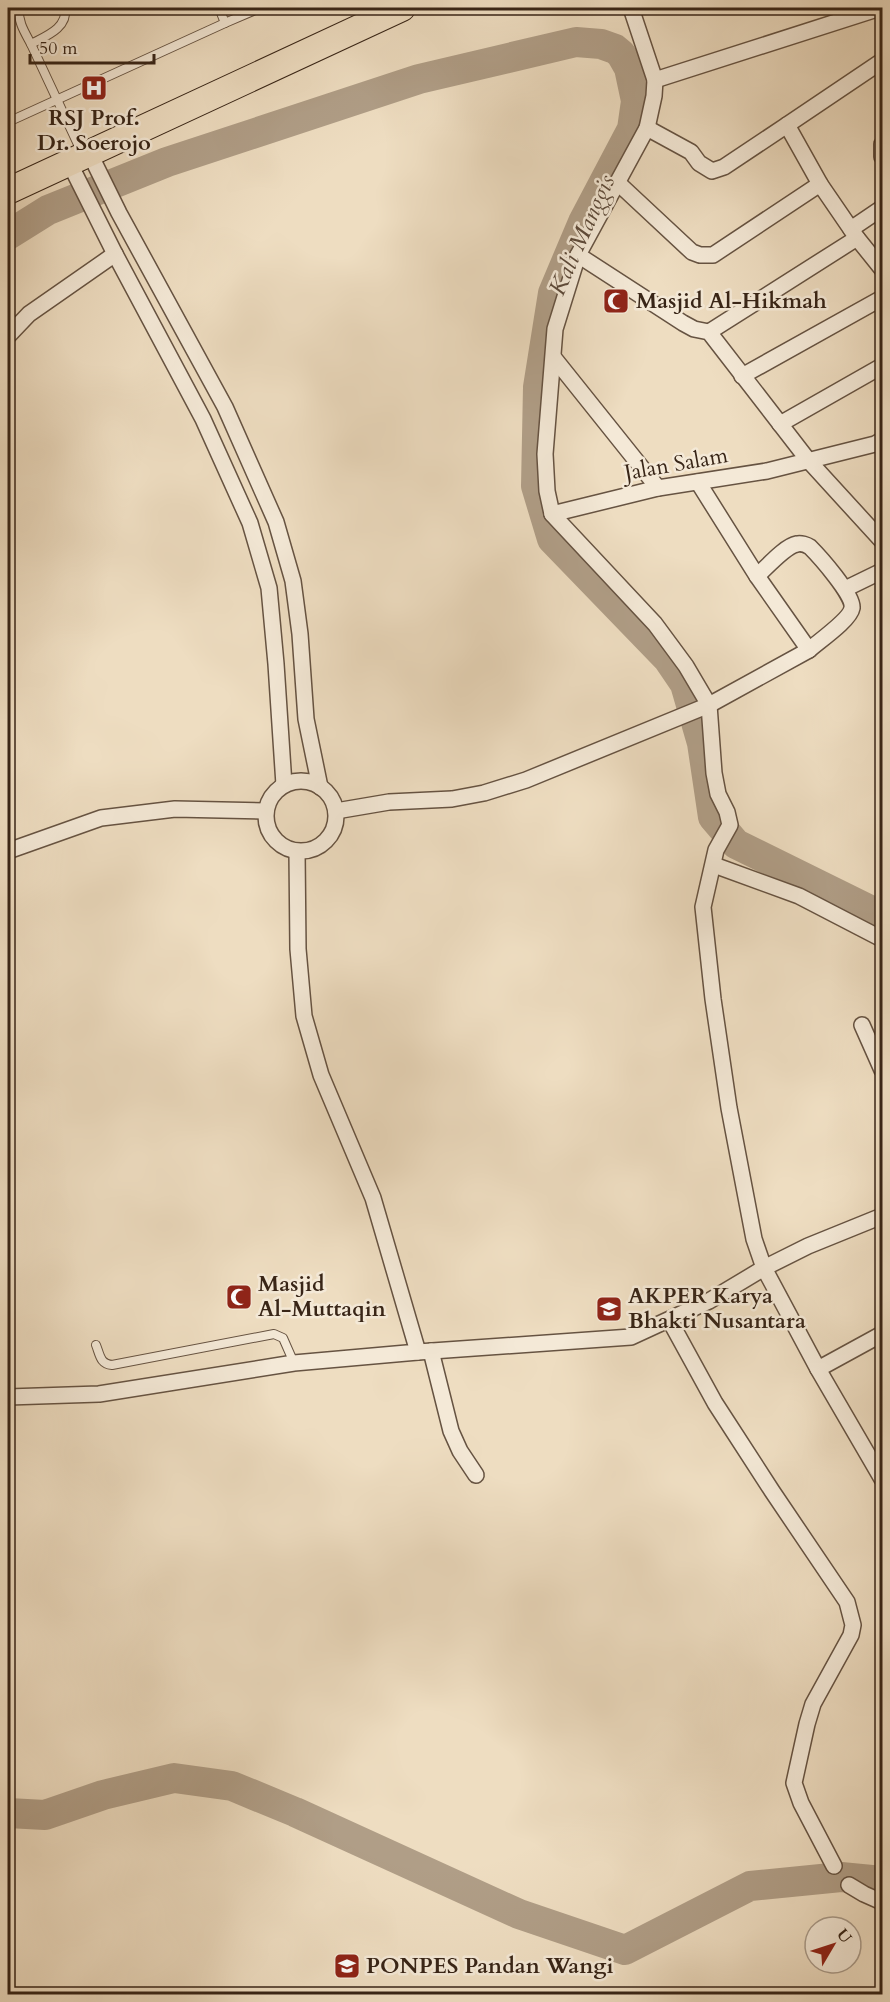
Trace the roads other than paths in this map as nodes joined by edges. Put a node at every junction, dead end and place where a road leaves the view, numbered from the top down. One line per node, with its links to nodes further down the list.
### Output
1 (19, 8): 9 (lane)
2 (65, 8): 9 (lane)
3 (219, 8): 8 (lane)
4 (260, 8): 8 (lane)
5 (402, 8): 18 (highway)
6 (631, 8): 11 (street)
7 (880, 8): 11 (street)
8 (225, 23): 12 (lane)
9 (31, 44): 12 (lane)
10 (882, 61): 14 (street)
11 (655, 80): 15 (street)
12 (56, 99): 13 (lane); 18 (lane)
13 (8, 123)
14 (787, 125): 15 (street); 20 (street)
15 (647, 128): 19 (street)
16 (882, 144): 17 (street)
17 (882, 157)
18 (81, 164): 21 (highway); 24 (street); 28 (street)
19 (618, 183): 20 (street); 25 (street)
20 (820, 184): 23 (street)
21 (8, 191)
22 (882, 208): 23 (street)
23 (854, 233): 26 (street); 29 (street)
24 (115, 254): 30 (street); 31 (street)
25 (578, 255): 29 (street); 32 (street)
26 (882, 269)
27 (882, 298): 34 (street)
28 (179, 321): 30 (street); 48 (street)
29 (709, 332): 34 (street)
30 (159, 335): 47 (street)
31 (8, 336)
32 (554, 358): 39 (street); 40 (street)
33 (882, 366): 35 (street)
34 (742, 376): 35 (street)
35 (780, 424): 37 (street)
36 (880, 446): 37 (street, Jalan Salam)
37 (808, 460): 38 (street, Jalan Salam); 41 (street)
38 (698, 482): 39 (street, Jalan Salam); 43 (street)
39 (658, 488): 40 (street, Jalan Salam)
40 (552, 514): 46 (street)
41 (882, 542)
42 (882, 572): 44 (street)
43 (756, 576): 44 (street); 45 (street)
44 (845, 589): 45 (street)
45 (809, 650): 46 (street)
46 (706, 707): 50 (street); 53 (street)
47 (284, 785): 48 (street); 49 (street)
48 (320, 787): 50 (street)
49 (265, 811): 51 (street); 52 (street)
50 (336, 811): 52 (street)
51 (8, 851)
52 (297, 852): 62 (street)
53 (715, 858): 54 (street); 58 (street)
54 (882, 939)
55 (862, 1025): 56 (street)
56 (882, 1070)
57 (882, 1216): 58 (street)
58 (764, 1268): 59 (street); 64 (street)
59 (670, 1321): 62 (street); 69 (street)
60 (882, 1334): 64 (street)
61 (96, 1345): 63 (lane)
62 (424, 1352): 63 (street); 67 (street)
63 (294, 1363): 65 (street)
64 (818, 1368): 66 (street)
65 (8, 1397)
66 (877, 1456): 68 (street)
67 (476, 1475)
68 (882, 1479)
69 (834, 1866)
70 (849, 1885): 71 (street)
71 (882, 1902)

